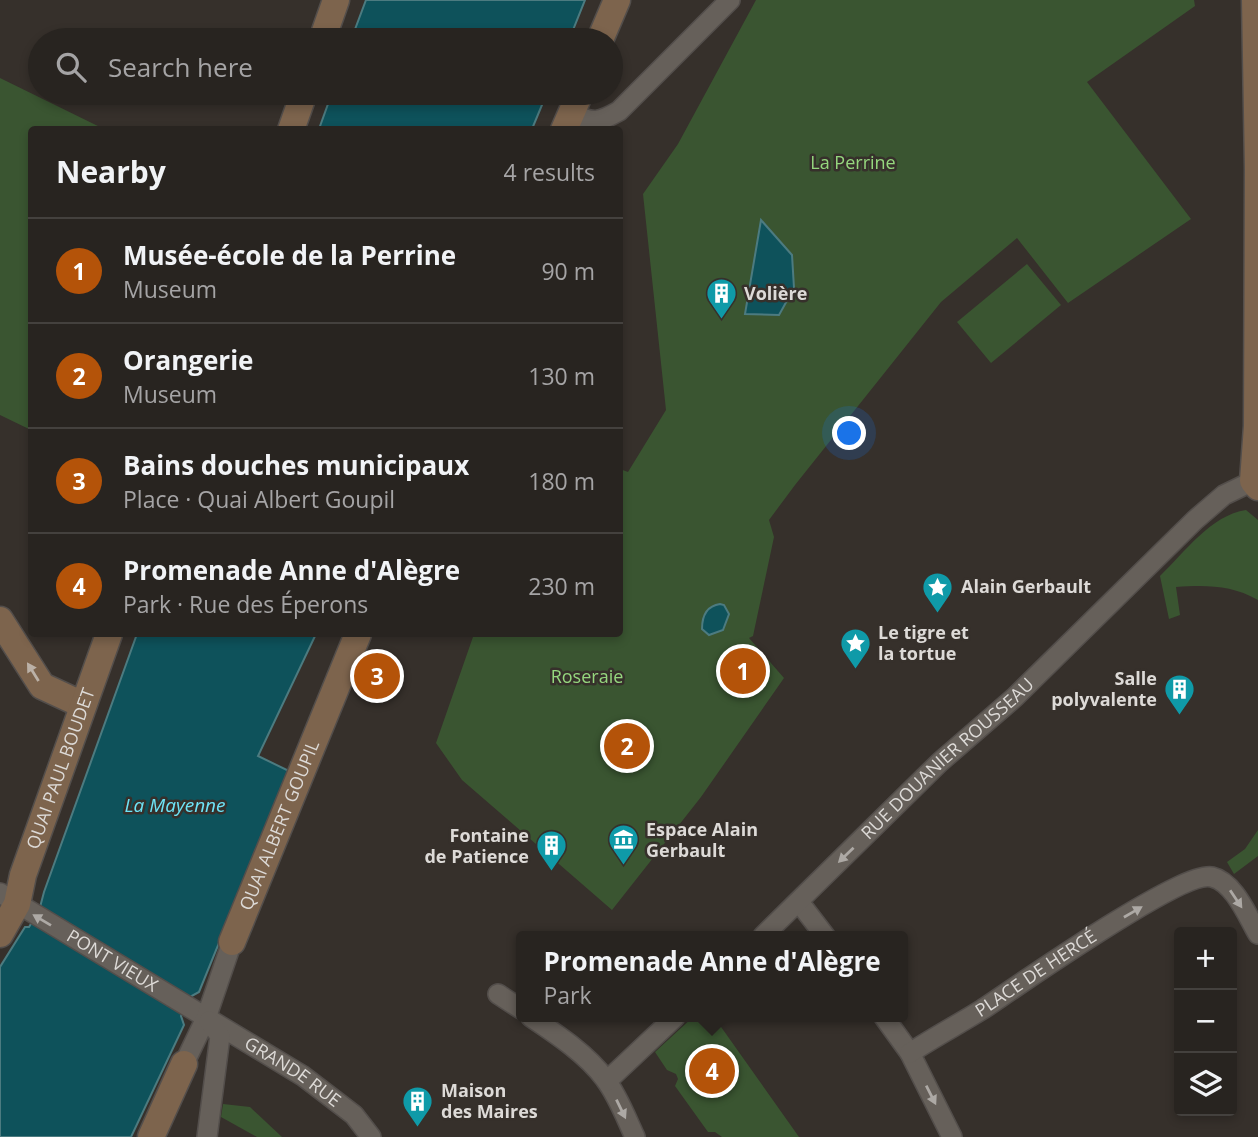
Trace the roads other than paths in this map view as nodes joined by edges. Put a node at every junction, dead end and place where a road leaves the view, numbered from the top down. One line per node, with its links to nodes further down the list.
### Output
1 (336, 0): 5 (street)
2 (617, 0): 6 (street)
3 (730, 0): 8 (street)
4 (1255, 0): 10 (street)
5 (326, 28)
6 (605, 28)
7 (300, 105): 9 (street)
8 (572, 112)
9 (292, 126)
10 (1258, 168): 11 (street)
11 (1256, 484): 17 (street, RUE DOUANIER ROUSSEAU, one-way to 17)
12 (0, 620): 15 (street, one-way to 12)
13 (108, 637): 15 (street, QUAI PAUL BOUDET)
14 (357, 637): 22 (street, QUAI ALBERT GOUPIL)
15 (83, 705): 16 (street, QUAI PAUL BOUDET)
16 (9, 899): 20 (street, QUAI PAUL BOUDET); 25 (street, PONT VIEUX, one-way to 16)
17 (799, 902): 18 (street, RUE DOUANIER ROUSSEAU); 19 (street)
18 (768, 931)
19 (821, 931)
20 (0, 934)
21 (1258, 934): 29 (street, PLACE DE HERCÉ, one-way to 21)
22 (232, 942): 25 (street, QUAI ALBERT GOUPIL)
23 (498, 994): 24 (street)
24 (516, 1006)
25 (206, 1018): 30 (street, QUAI ALBERT GOUPIL); 33 (street); 34 (street, GRANDE RUE)
26 (538, 1022): 31 (street)
27 (670, 1022): 31 (street)
28 (888, 1022): 29 (street)
29 (910, 1053): 36 (street, one-way to 36)
30 (184, 1064): 32 (street)
31 (607, 1081): 35 (street, one-way to 35)
32 (151, 1137)
33 (207, 1137)
34 (371, 1137)
35 (635, 1137)
36 (952, 1137)

